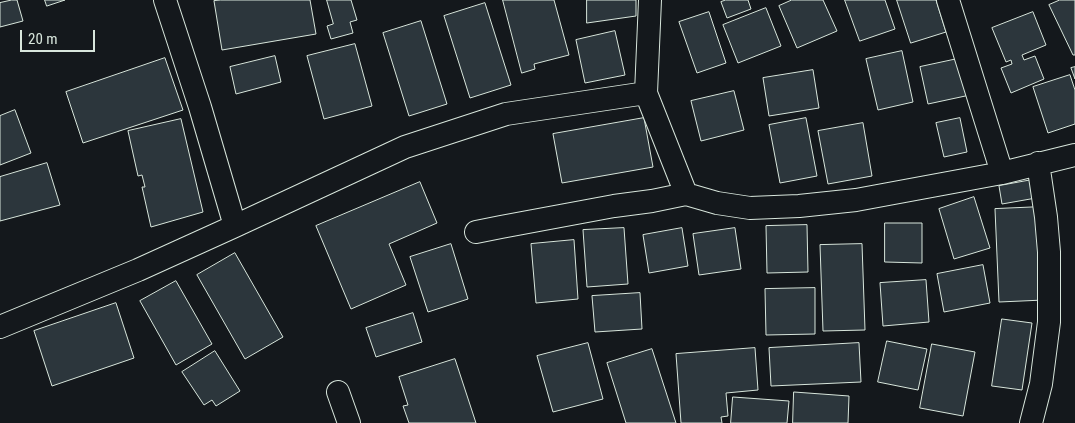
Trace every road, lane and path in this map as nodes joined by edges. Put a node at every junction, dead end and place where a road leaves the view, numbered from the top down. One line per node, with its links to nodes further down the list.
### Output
1 (165, 0): 9 (street)
2 (650, 0): 4 (street)
3 (948, 0): 7 (street)
4 (646, 93): 8 (street); 9 (street)
5 (1075, 155): 6 (street)
6 (1038, 163): 7 (street); 14 (street)
7 (1002, 173): 8 (street)
8 (686, 194): 10 (street)
9 (235, 226): 11 (street)
10 (476, 232)
11 (0, 327)
12 (338, 392): 13 (street)
13 (349, 423)
14 (1031, 423)

